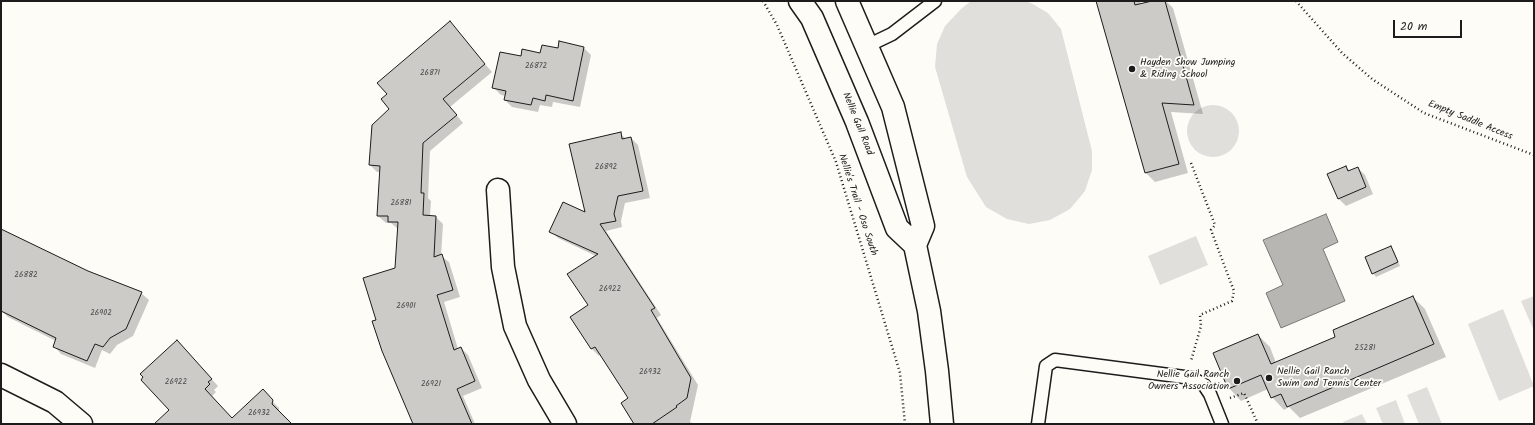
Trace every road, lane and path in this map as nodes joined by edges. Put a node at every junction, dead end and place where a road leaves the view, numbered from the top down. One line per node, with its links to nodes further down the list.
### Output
1 (763, 1): 15 (path, Nellie's Trail - Oso South)
2 (800, 1): 10 (street, Nellie Gail Road)
3 (847, 1): 6 (street)
4 (935, 1): 6 (lane)
5 (1296, 1): 7 (path, Empty Saddle Access)
6 (867, 46): 10 (street)
7 (1534, 155)
8 (1191, 163): 11 (path)
9 (498, 190): 14 (street)
10 (915, 245): 16 (street)
11 (1193, 350)
12 (1, 375): 13 (street)
13 (81, 424)
14 (565, 424)
15 (905, 424)
16 (942, 424)
17 (1038, 424): 18 (lane)
18 (1222, 424)

